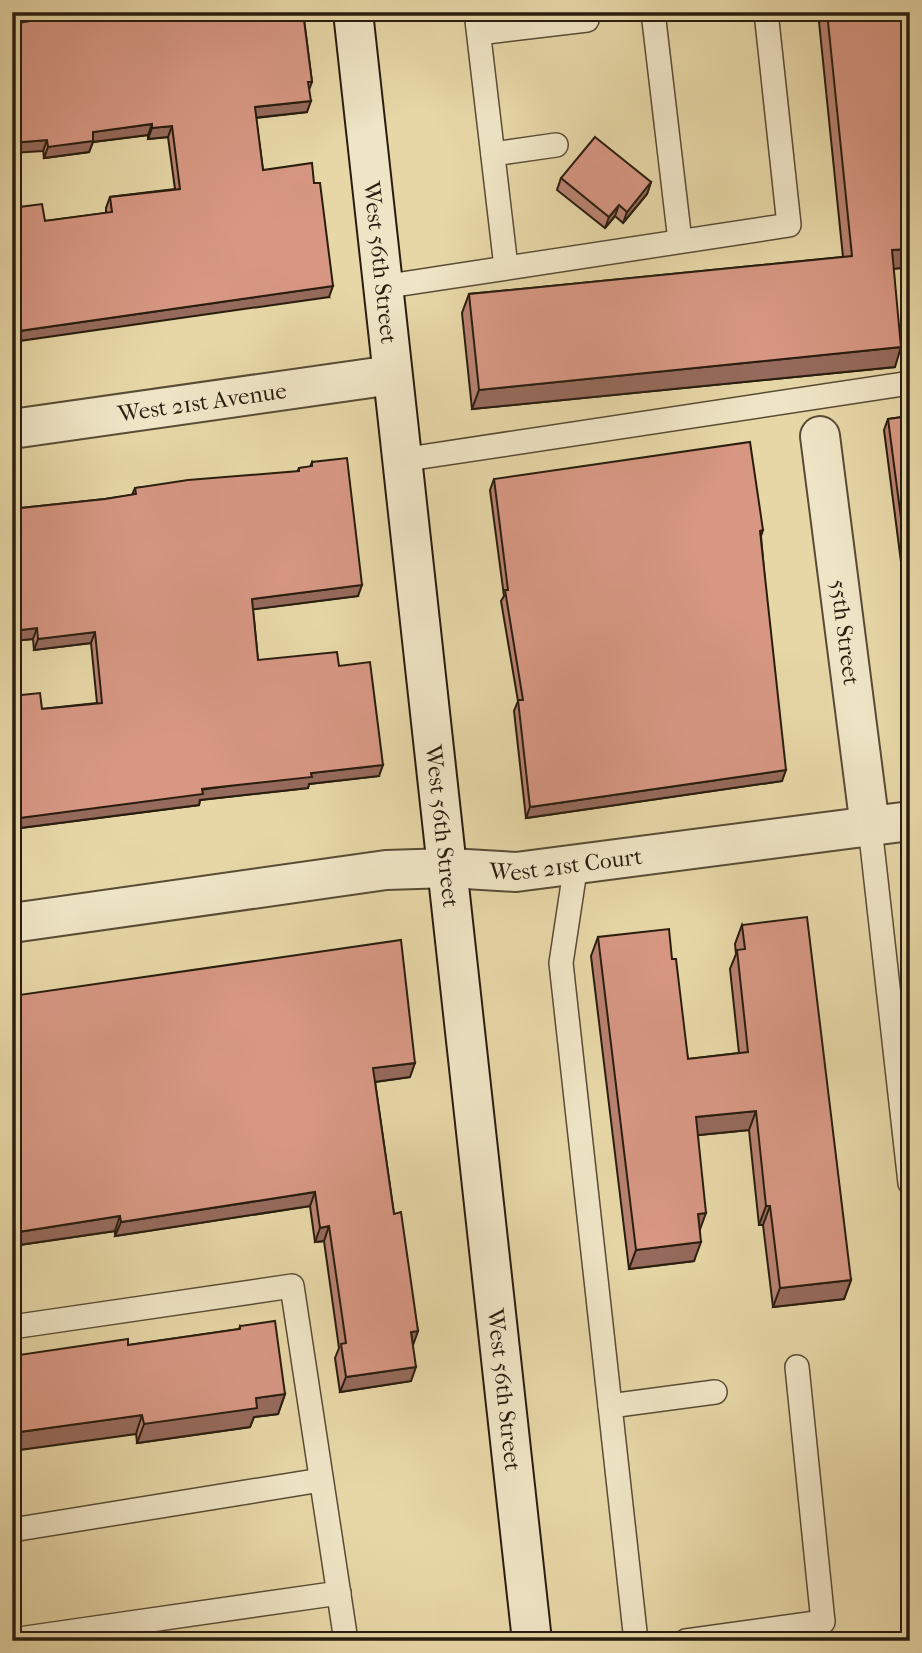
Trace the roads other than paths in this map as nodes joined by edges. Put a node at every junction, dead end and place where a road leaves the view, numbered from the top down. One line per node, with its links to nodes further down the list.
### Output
1 (353, 12): 10 (street, West 56th Street)
2 (653, 12): 8 (lane)
3 (766, 12): 8 (lane)
4 (587, 20): 5 (lane)
5 (477, 23): 7 (lane)
6 (556, 145): 7 (lane)
7 (493, 154): 9 (lane)
8 (680, 241): 9 (lane)
9 (506, 267): 10 (lane)
10 (382, 287): 11 (street, West 56th Street)
11 (391, 375): 13 (street, West 21st Avenue); 15 (street, West 56th Street)
12 (910, 383): 15 (lane)
13 (12, 429)
14 (820, 436): 17 (street, 55th Street)
15 (401, 460): 19 (street, West 56th Street)
16 (910, 821): 17 (street, West 21st Court)
17 (870, 827): 18 (street, West 21st Court); 21 (lane)
18 (576, 864): 19 (street, West 21st Court); 25 (lane)
19 (449, 868): 20 (street, West 21st Court); 31 (street, West 56th Street)
20 (12, 923)
21 (910, 1183)
22 (12, 1327): 26 (lane)
23 (796, 1367): 33 (lane)
24 (715, 1392): 25 (lane)
25 (610, 1406): 32 (lane)
26 (321, 1480): 27 (lane); 28 (lane)
27 (12, 1530)
28 (339, 1593): 29 (lane); 30 (lane)
29 (12, 1640)
30 (346, 1641)
31 (532, 1641)
32 (636, 1641)
33 (686, 1641)

